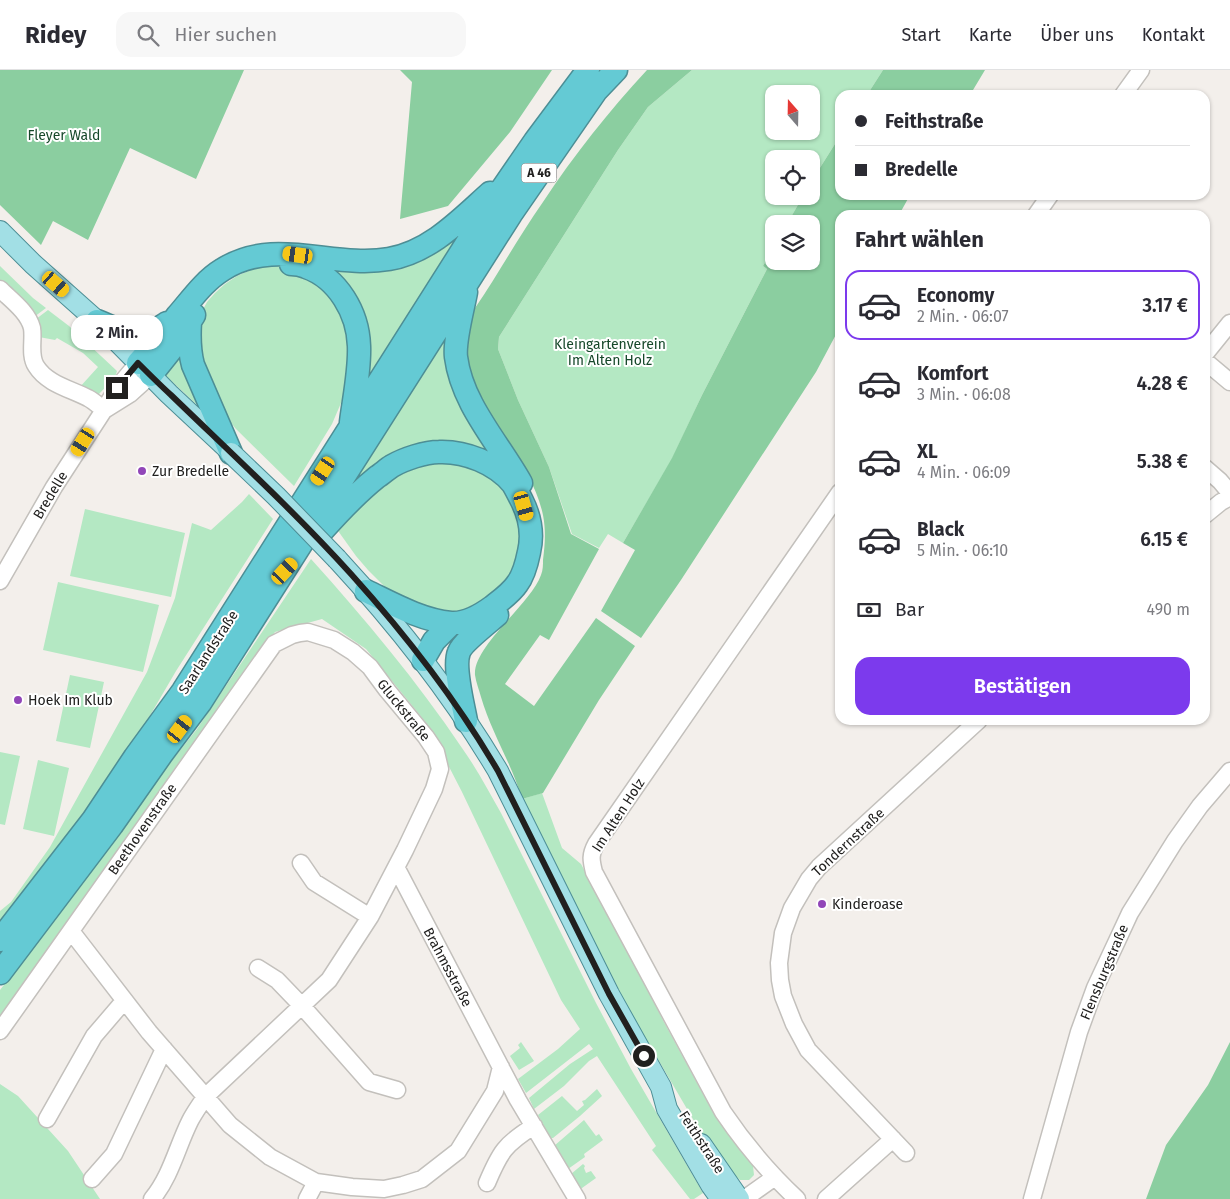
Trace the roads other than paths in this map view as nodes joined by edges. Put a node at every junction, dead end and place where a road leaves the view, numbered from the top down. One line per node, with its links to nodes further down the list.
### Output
1 (588, 70): 5 (highway, A 46)
2 (616, 70): 7 (highway, A 46)
3 (1141, 70): 4 (street)
4 (1127, 90)
5 (513, 173): 9 (highway); 17 (highway, Saarlandstraße)
6 (0, 232): 10 (main road, Feithstraße)
7 (468, 280): 24 (highway); 29 (highway)
8 (0, 289): 16 (street)
9 (185, 318): 10 (highway); 14 (highway); 17 (highway); 18 (highway)
10 (97, 321): 14 (main road, Feithstraße)
11 (1230, 323): 12 (street)
12 (1210, 348)
13 (1210, 365): 15 (street)
14 (145, 369): 16 (street, Bredelle); 18 (main road, Feithstraße)
15 (1230, 382)
16 (104, 410): 25 (street, Bredelle)
17 (350, 428): 38 (highway, Saarlandstraße)
18 (231, 452): 26 (main road, Feithstraße, bridge)
19 (1210, 472): 20 (street)
20 (1230, 494)
21 (1230, 497): 23 (street)
22 (835, 499): 53 (street, Im Alten Holz)
23 (1210, 511)
24 (285, 571): 27 (highway); 40 (highway, Saarlandstraße)
25 (0, 581)
26 (366, 591): 27 (highway); 30 (main road, Feithstraße)
27 (452, 623): 30 (highway)
28 (292, 635): 35 (street, Gluckstraße); 37 (street, Beethovenstraße)
29 (459, 650): 30 (highway); 31 (highway)
30 (423, 660): 31 (main road, Feithstraße)
31 (466, 721): 46 (main road, Feithstraße)
32 (975, 725): 51 (street, Tondernstraße)
33 (1230, 771): 65 (street, Flensburgstraße)
34 (301, 864): 36 (street)
35 (396, 867): 36 (street, Gluckstraße); 45 (street, Brahmsstraße)
36 (370, 917): 42 (street, Gluckstraße)
37 (71, 931): 41 (street); 43 (street, Beethovenstraße)
38 (0, 940)
39 (258, 968): 42 (street)
40 (0, 973)
41 (124, 1001): 44 (street); 49 (street)
42 (302, 1006): 47 (street); 48 (street, Gluckstraße)
43 (0, 1031)
44 (164, 1050): 48 (street); 54 (street)
45 (501, 1067): 50 (street, Brahmsstraße); 55 (street)
46 (661, 1088): 60 (main road, Feithstraße); 61 (main road, Feithstraße)
47 (397, 1090)
48 (205, 1097): 55 (street); 57 (street)
49 (47, 1119)
50 (534, 1126): 56 (street); 59 (street, Brahmsstraße)
51 (893, 1139): 52 (street, Tondernstraße); 64 (street)
52 (906, 1154)
53 (775, 1177): 62 (street); 63 (street, Im Alten Holz)
54 (92, 1179)
55 (316, 1182): 58 (street)
56 (487, 1183)
57 (152, 1199)
58 (307, 1199)
59 (577, 1199)
60 (720, 1199)
61 (739, 1199)
62 (744, 1199)
63 (797, 1199)
64 (826, 1199)
65 (1032, 1199)

